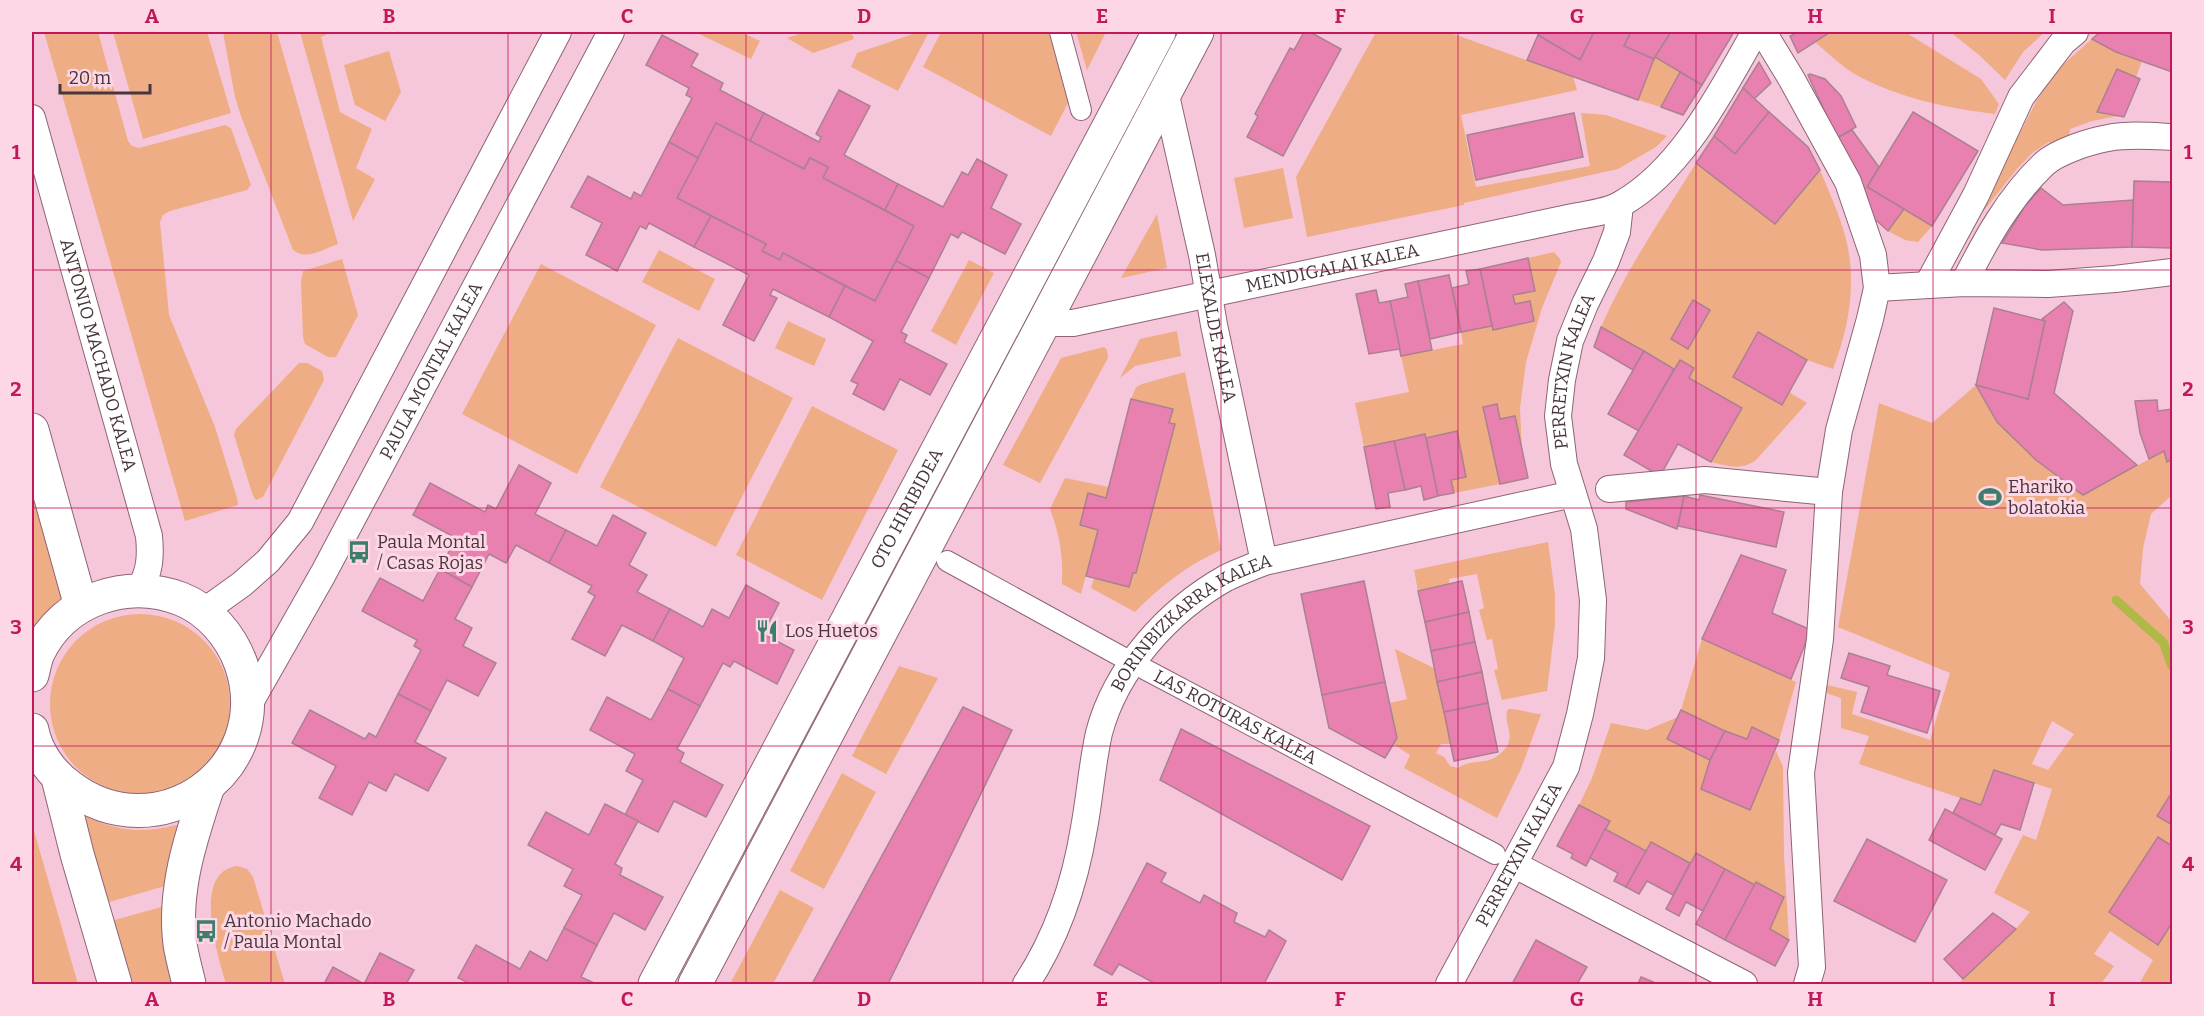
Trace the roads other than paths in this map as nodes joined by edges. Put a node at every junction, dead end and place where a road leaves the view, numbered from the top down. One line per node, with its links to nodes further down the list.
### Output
1 (558, 32): 28 (street)
2 (611, 32): 31 (street, PAULA MONTAL KALEA)
3 (1060, 32): 10 (street)
4 (1159, 32): 38 (main road, OTO HIRIBIDEA)
5 (1197, 32): 9 (main road, OTO HIRIBIDEA)
6 (1755, 32): 13 (street)
7 (1763, 32): 17 (street)
8 (2075, 32): 16 (street)
9 (1165, 91): 18 (street, ELEXALDE KALEA); 19 (main road, OTO HIRIBIDEA)
10 (1081, 110)
11 (32, 118): 26 (street, ANTONIO MACHADO KALEA)
12 (2172, 137): 15 (street)
13 (1620, 205): 18 (street, MENDIGALAI KALEA); 23 (street, PERRETXIN KALEA)
14 (2172, 272): 15 (street)
15 (1964, 283): 16 (street)
16 (1928, 284): 17 (street)
17 (1876, 288): 22 (street)
18 (1209, 294): 19 (street, MENDIGALAI KALEA); 25 (street, ELEXALDE KALEA)
19 (1042, 323): 39 (main road, OTO HIRIBIDEA)
20 (32, 430): 27 (main road)
21 (1609, 489): 22 (street)
22 (1828, 492): 43 (street)
23 (1573, 494): 25 (street, BORINBIZKARRA KALEA); 35 (street, PERRETXIN KALEA)
24 (947, 561): 29 (street, LAS ROTURAS KALEA)
25 (1264, 562): 29 (street, BORINBIZKARRA KALEA)
26 (139, 590): 27 (main road); 28 (main road)
27 (81, 606): 30 (main road)
28 (203, 612): 31 (main road)
29 (1133, 663): 35 (street, LAS ROTURAS KALEA); 40 (street, BORINBIZKARRA KALEA)
30 (32, 675)
31 (248, 706): 34 (main road)
32 (32, 730): 33 (main road)
33 (58, 778): 34 (main road); 36 (main road)
34 (208, 786): 37 (main road)
35 (1505, 860): 41 (street, PERRETXIN KALEA); 42 (street, LAS ROTURAS KALEA)
36 (115, 984)
37 (189, 984)
38 (655, 984)
39 (695, 984)
40 (1026, 984)
41 (1449, 984)
42 (1744, 984)
43 (1807, 984)

